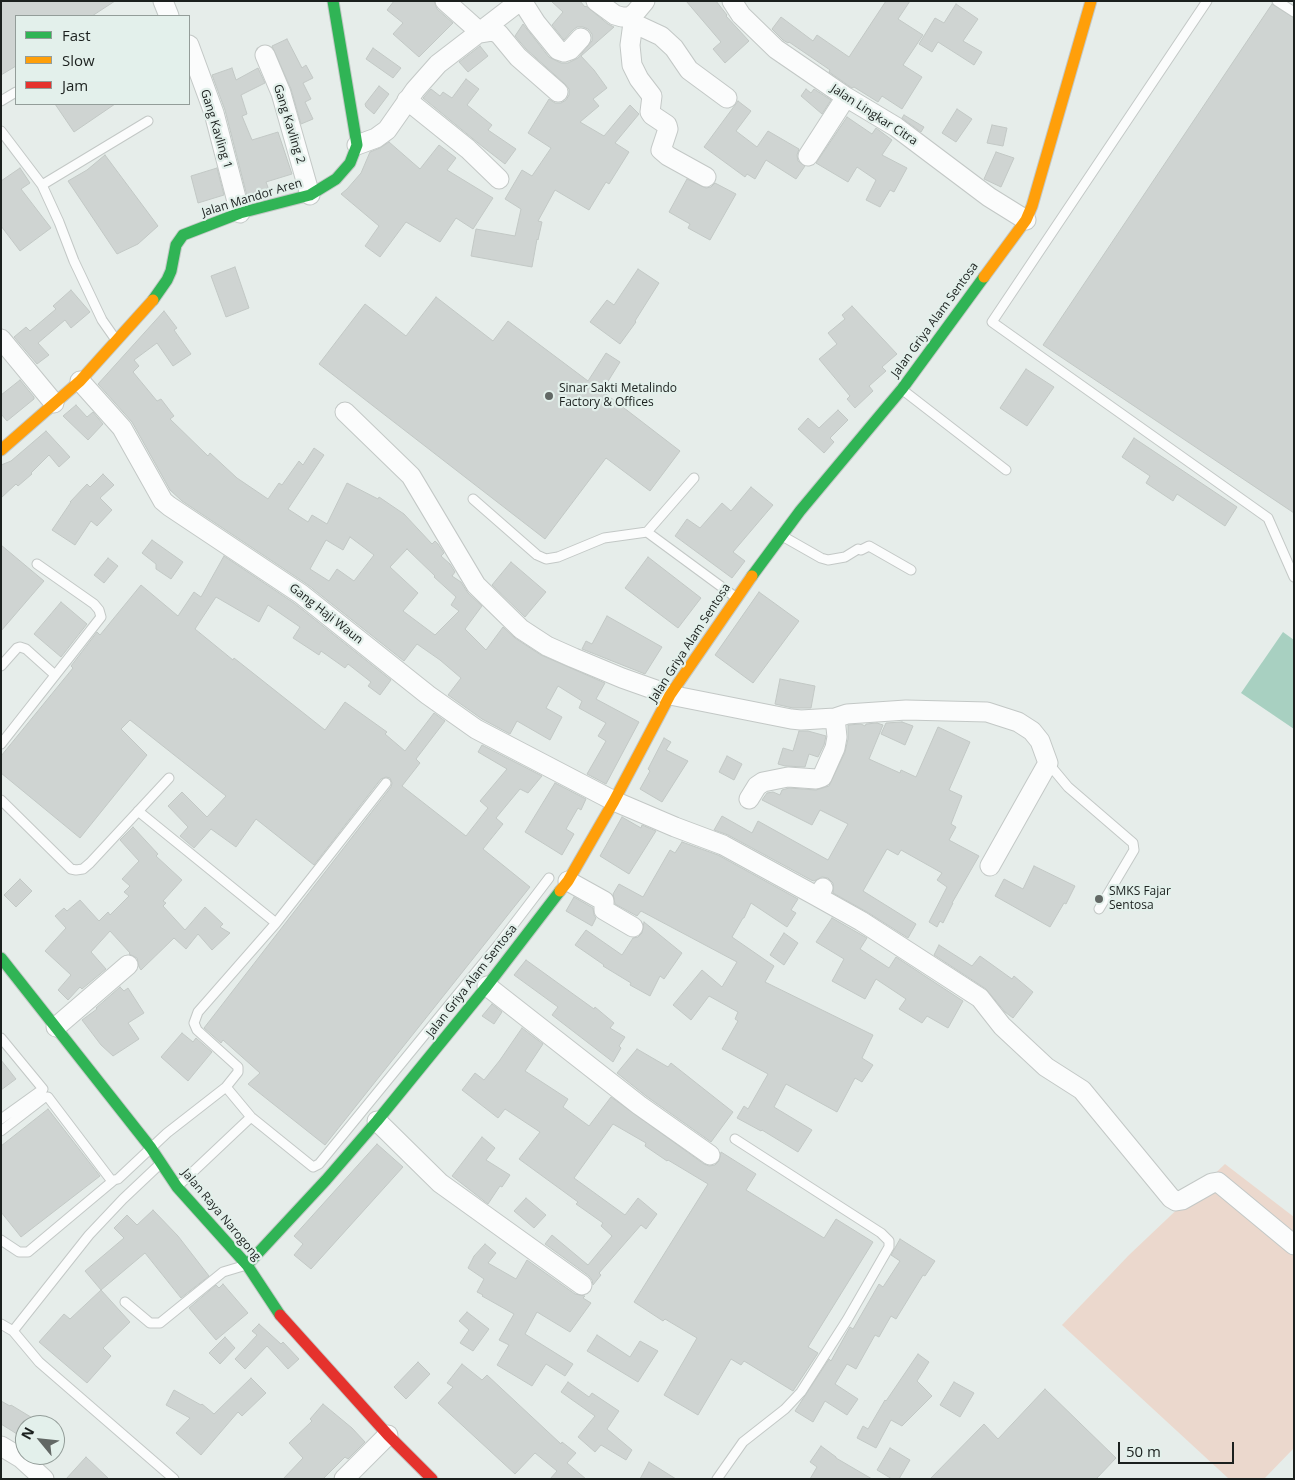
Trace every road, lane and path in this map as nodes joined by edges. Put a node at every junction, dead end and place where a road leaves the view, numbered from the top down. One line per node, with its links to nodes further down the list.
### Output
1 (163, 1): 12 (street)
2 (333, 1): 26 (street)
3 (445, 1): 14 (street)
4 (521, 1): 14 (street); 15 (street)
5 (596, 1): 13 (street)
6 (645, 1): 13 (street)
7 (732, 1): 20 (street, Jalan Lingkar Citra)
8 (1091, 1): 33 (street, Jalan Griya Alam Sentosa)
9 (1206, 1): 48 (lane)
10 (1277, 1): 11 (lane)
11 (1294, 12)
12 (169, 15)
13 (632, 20): 21 (street); 28 (street)
14 (481, 33): 18 (street); 22 (street)
15 (580, 38)
16 (190, 48): 32 (street, Gang Kavling 1)
17 (265, 55): 31 (street, Gang Kavling 2)
18 (558, 92)
19 (15, 93): 23 (lane)
20 (846, 97): 27 (street); 33 (street, Jalan Lingkar Citra)
21 (727, 98)
22 (407, 100): 26 (street); 29 (street)
23 (1, 101)
24 (148, 122): 30 (lane)
25 (1, 131): 30 (lane)
26 (357, 145): 31 (street, Jalan Mandor Aren)
27 (808, 156)
28 (706, 177)
29 (499, 180)
30 (42, 185): 35 (lane)
31 (310, 195): 32 (street, Jalan Mandor Aren)
32 (240, 214): 35 (street, Jalan Mandor Aren)
33 (1026, 220): 37 (street, Jalan Griya Alam Sentosa)
34 (1, 339): 38 (street)
35 (117, 342): 36 (street, Jalan Mandor Aren)
36 (80, 381): 38 (street, Jalan Mandor Aren); 60 (street, Gang Haji Waun)
37 (902, 390): 41 (lane); 45 (street, Jalan Griya Alam Sentosa)
38 (54, 403): 40 (street, Jalan Mandor Aren)
39 (346, 412): 52 (street)
40 (1, 450)
41 (1006, 470)
42 (694, 478): 44 (lane)
43 (473, 499): 44 (lane)
44 (647, 532): 49 (lane)
45 (782, 536): 47 (lane); 49 (street, Jalan Griya Alam Sentosa)
46 (37, 564): 51 (lane)
47 (911, 570)
48 (1294, 577)
49 (736, 598): 52 (street, Jalan Griya Alam Sentosa)
50 (1, 666): 51 (lane)
51 (55, 675): 54 (lane)
52 (670, 695): 53 (street); 60 (street, Jalan Griya Alam Sentosa)
53 (835, 718): 55 (street); 58 (street)
54 (1, 744)
55 (1048, 764): 62 (street); 65 (lane)
56 (169, 778): 61 (lane)
57 (386, 783): 66 (lane)
58 (749, 799)
59 (1, 800): 61 (lane)
60 (614, 801): 64 (street, Jalan Griya Alam Sentosa); 85 (street, Gang Haji Waun)
61 (138, 811): 66 (lane)
62 (990, 866)
63 (549, 878): 74 (lane)
64 (568, 881): 67 (street); 70 (street, Jalan Griya Alam Sentosa)
65 (1099, 909)
66 (276, 923): 73 (lane)
67 (633, 927)
68 (1, 958): 71 (street, Jalan Raya Narogong)
69 (128, 965): 71 (street)
70 (487, 986): 76 (street, Jalan Griya Alam Sentosa); 80 (street)
71 (56, 1027): 79 (street, Jalan Raya Narogong)
72 (1, 1038): 75 (lane)
73 (226, 1088): 74 (lane); 79 (lane)
74 (251, 1117): 83 (lane)
75 (1, 1120)
76 (377, 1121): 86 (street, Jalan Griya Alam Sentosa); 87 (street)
77 (1, 1132): 82 (lane)
78 (735, 1139): 97 (lane)
79 (151, 1148): 81 (street, Jalan Raya Narogong); 82 (lane)
80 (710, 1155)
81 (162, 1164): 83 (street, Jalan Raya Narogong); 90 (lane)
82 (114, 1180): 84 (lane)
83 (177, 1186): 86 (street, Jalan Raya Narogong)
84 (1, 1240)
85 (1294, 1244)
86 (247, 1265): 88 (lane); 91 (street, Jalan Raya Narogong)
87 (582, 1285)
88 (125, 1302)
89 (1, 1324): 90 (lane)
90 (13, 1331): 94 (lane)
91 (388, 1435): 95 (street); 96 (street, Jalan Raya Narogong)
92 (1, 1446): 93 (street)
93 (44, 1479)
94 (174, 1479)
95 (344, 1479)
96 (432, 1479)
97 (717, 1479)

